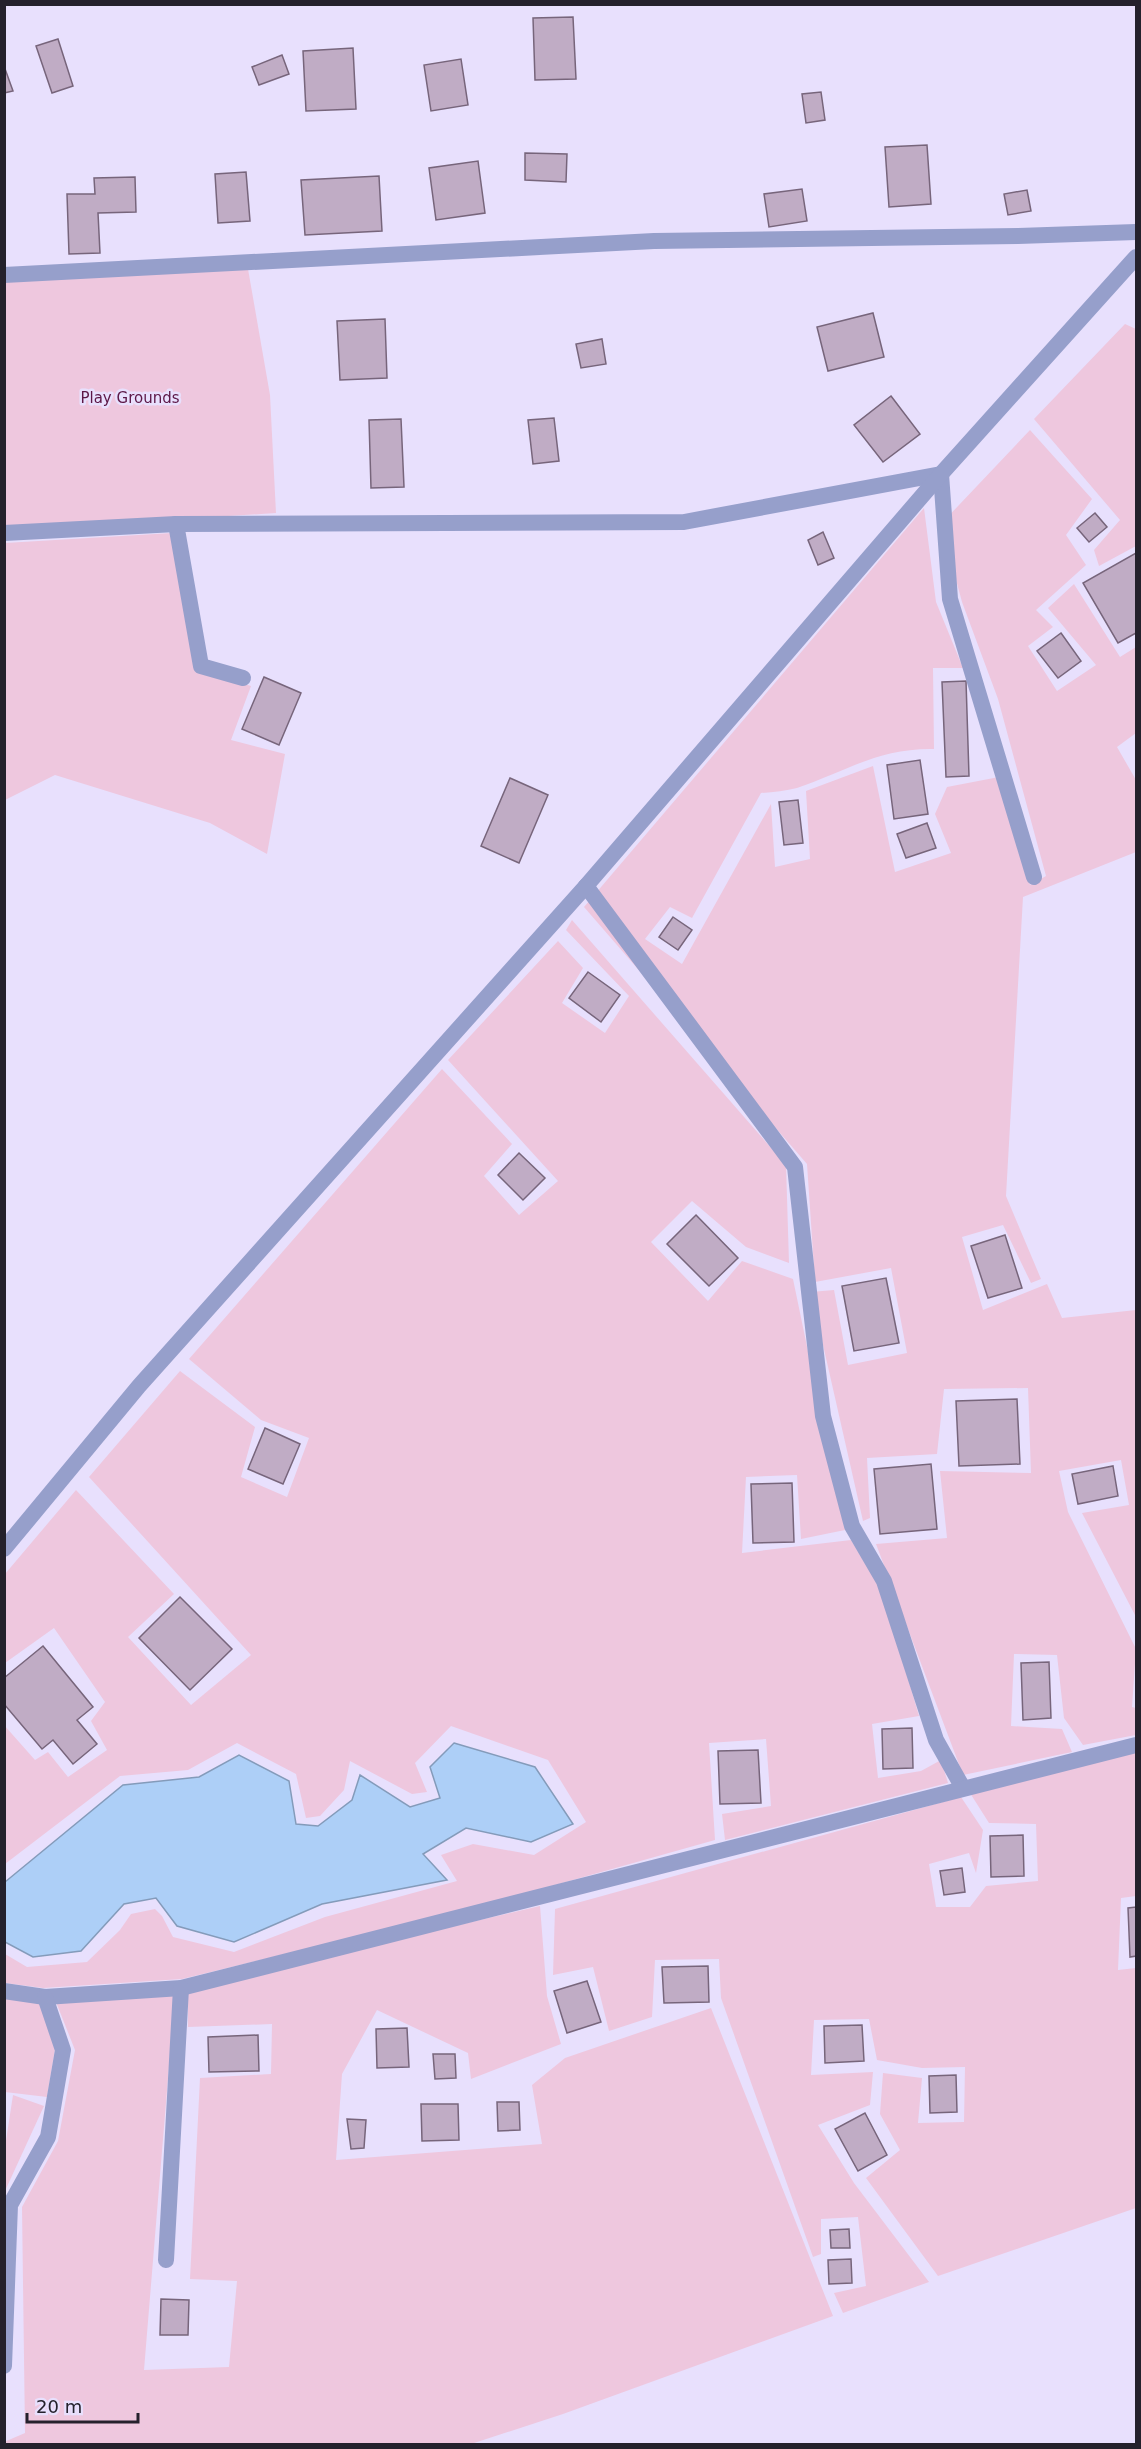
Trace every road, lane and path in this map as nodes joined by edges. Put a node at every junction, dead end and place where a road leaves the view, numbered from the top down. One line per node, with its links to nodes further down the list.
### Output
1 (1137, 232): 3 (street)
2 (1137, 257): 4 (street)
3 (4, 274)
4 (941, 474): 5 (street); 8 (street); 9 (street)
5 (176, 524): 6 (street); 7 (street)
6 (4, 533)
7 (243, 678)
8 (1034, 877)
9 (586, 886): 10 (street); 12 (street)
10 (4, 1550)
11 (1137, 1745): 12 (street)
12 (963, 1788): 13 (street)
13 (181, 1989): 15 (street); 16 (street)
14 (4, 1991): 15 (street)
15 (45, 1996): 17 (street)
16 (166, 2260)
17 (4, 2366)

